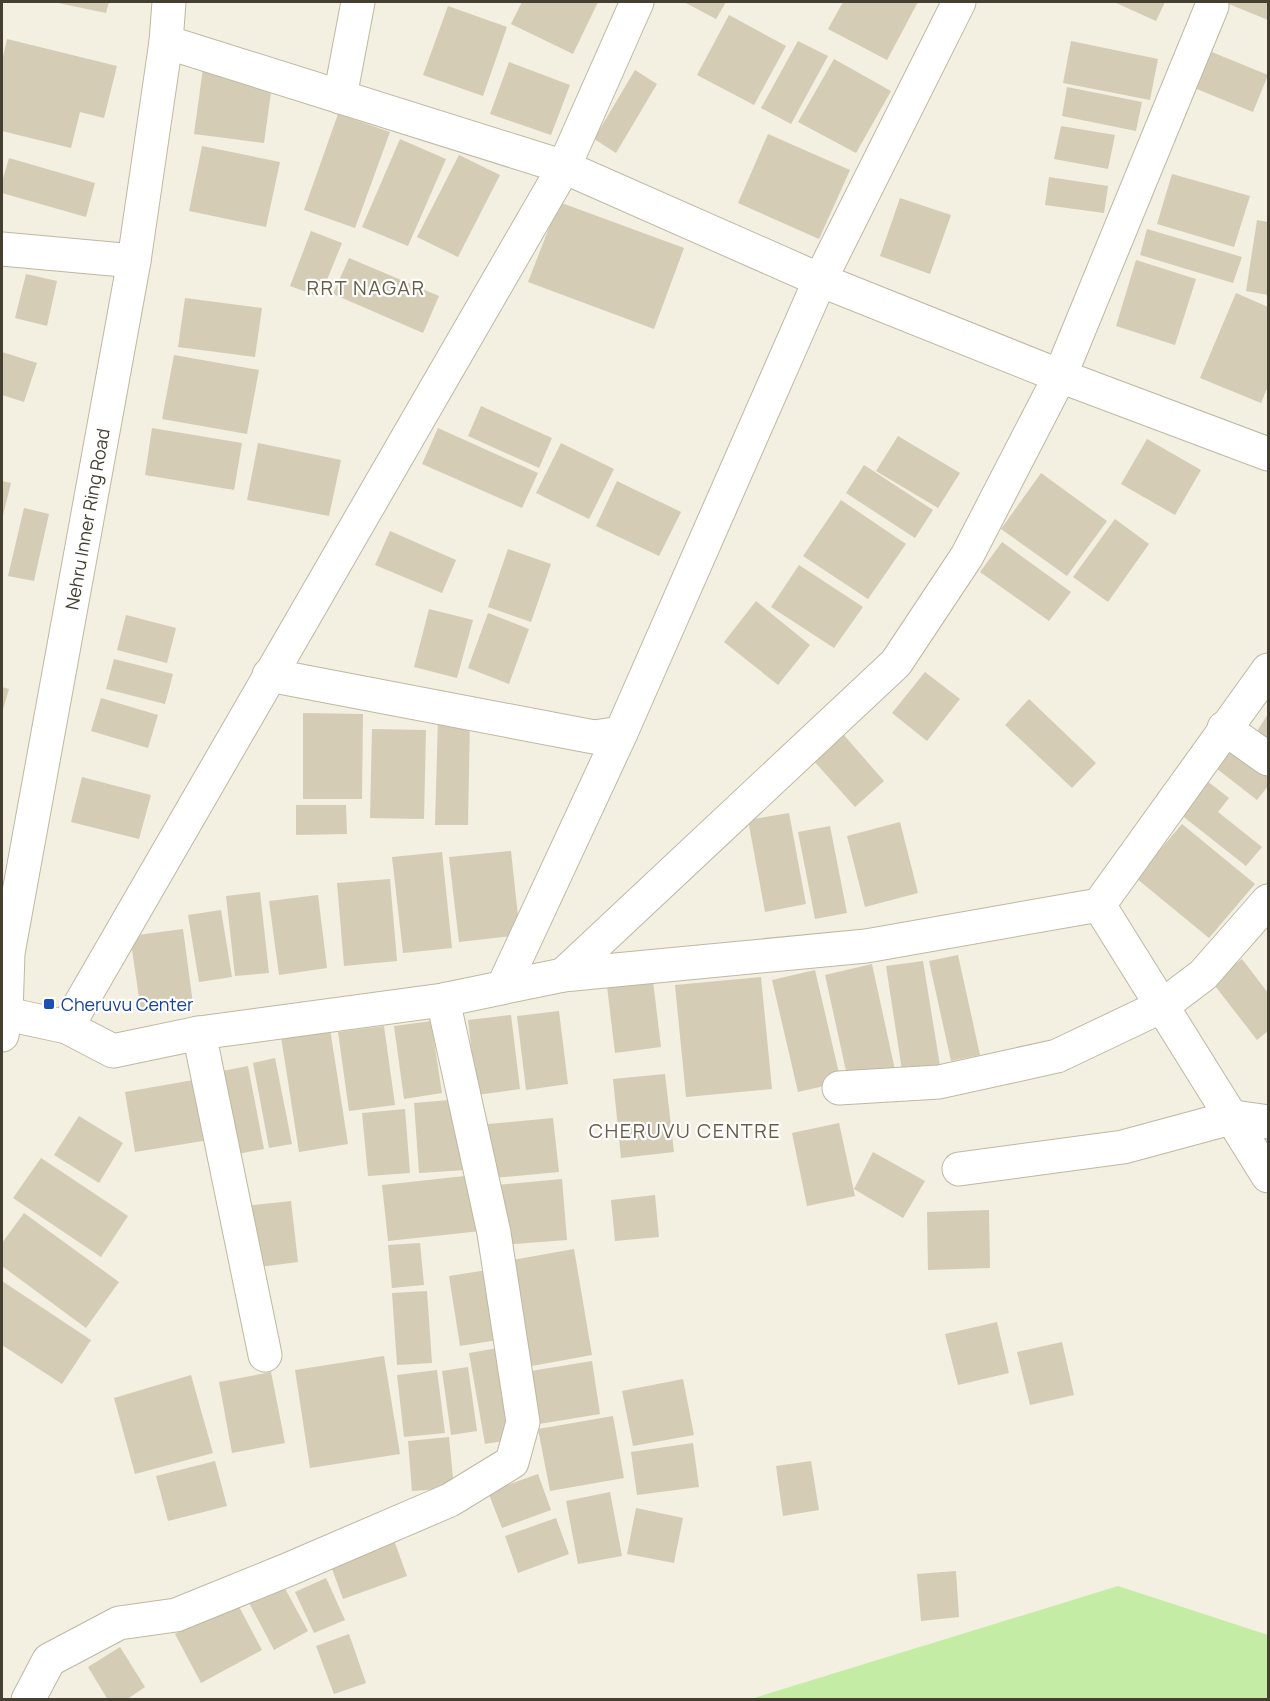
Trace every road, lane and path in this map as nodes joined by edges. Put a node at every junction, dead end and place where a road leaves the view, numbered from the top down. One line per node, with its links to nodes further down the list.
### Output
1 (169, 2): 6 (street, Nehru Inner Ring Road)
2 (358, 2): 7 (street)
3 (637, 2): 8 (street)
4 (959, 2): 11 (street)
5 (1212, 6): 12 (street)
6 (166, 42): 7 (street); 10 (street, Nehru Inner Ring Road)
7 (340, 97): 8 (street)
8 (564, 167): 11 (street); 15 (street)
9 (2, 249): 10 (street)
10 (134, 261): 25 (street, Nehru Inner Ring Road)
11 (820, 280): 12 (street); 17 (street)
12 (1060, 376): 13 (street); 21 (street)
13 (1269, 454)
14 (1269, 670): 16 (street)
15 (269, 675): 17 (street); 26 (street)
16 (1224, 728): 18 (street); 20 (street)
17 (621, 733): 22 (street)
18 (1269, 759)
19 (1269, 901): 24 (street)
20 (1099, 905): 21 (street); 24 (street)
21 (563, 975): 22 (street)
22 (503, 987): 23 (street)
23 (443, 1000): 27 (street); 34 (street)
24 (1162, 1006): 28 (street); 29 (street)
25 (3, 1020): 26 (street)
26 (67, 1027): 27 (street)
27 (199, 1033): 33 (street)
28 (839, 1088)
29 (1234, 1117): 30 (street); 31 (street); 32 (street)
30 (1269, 1122)
31 (959, 1169)
32 (1269, 1176)
33 (265, 1354)
34 (28, 1700)

